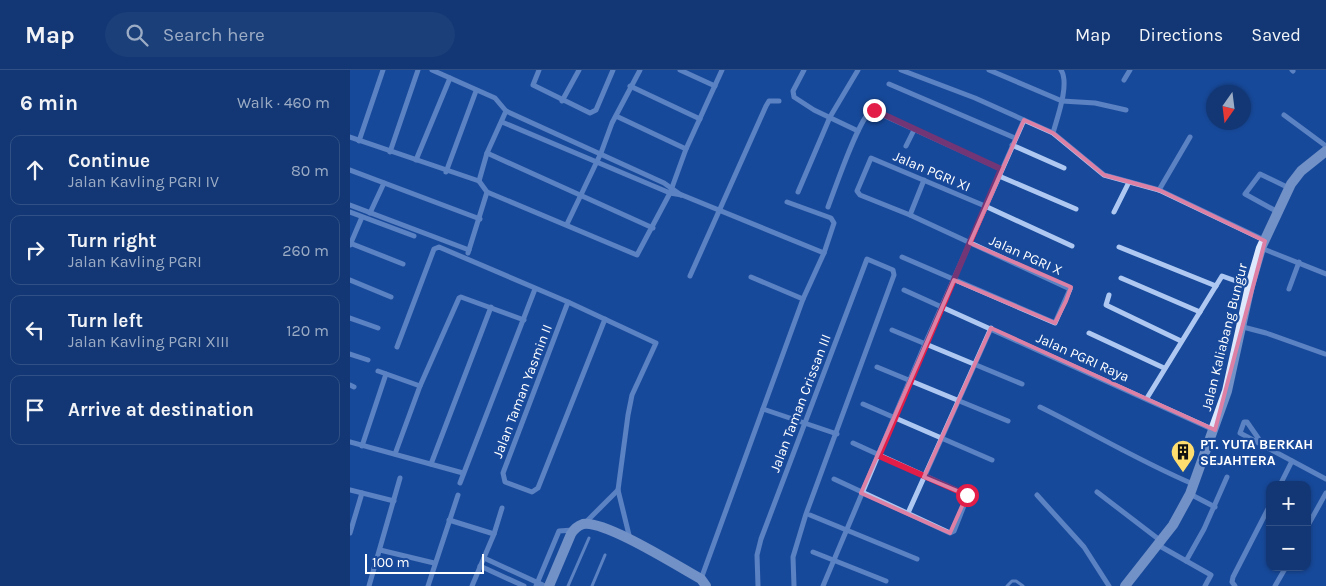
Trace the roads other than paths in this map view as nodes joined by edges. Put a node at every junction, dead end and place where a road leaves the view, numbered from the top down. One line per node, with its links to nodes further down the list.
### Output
1 (383, 70): 39 (street)
2 (418, 70): 45 (street)
3 (432, 70): 16 (street)
4 (539, 70): 22 (street)
5 (579, 70): 22 (street)
6 (614, 70): 22 (street)
7 (640, 70): 19 (street)
8 (680, 70): 20 (street)
9 (722, 70): 20 (street)
10 (804, 70): 29 (street)
11 (858, 70): 29 (street)
12 (902, 70): 31 (street)
13 (989, 70): 24 (street)
14 (1062, 70): 24 (street)
15 (1130, 70): 17 (street)
16 (450, 78): 21 (street); 48 (street)
17 (1124, 80)
18 (889, 84): 38 (street)
19 (630, 86): 28 (street); 30 (street)
20 (714, 86): 30 (street)
21 (476, 91): 26 (street); 53 (street)
22 (562, 100)
23 (778, 101): 71 (street)
24 (1062, 101): 25 (street); 35 (street)
25 (1126, 110)
26 (506, 111): 32 (street); 46 (street)
27 (1284, 115): 42 (street)
28 (616, 116): 43 (street); 46 (street)
29 (830, 117): 34 (street); 64 (street)
30 (700, 119): 43 (street)
31 (1024, 120): 35 (street); 38 (street)
32 (502, 122): 47 (street); 49 (street)
33 (914, 130): 34 (street); 41 (street); 51 (street)
34 (858, 131): 69 (street)
35 (1053, 133): 57 (street)
36 (350, 137): 39 (street)
37 (1190, 137): 61 (street)
38 (1015, 138): 40 (street)
39 (359, 141): 45 (street)
40 (1012, 145): 50 (street); 51 (street)
41 (906, 146)
42 (1326, 146)
43 (686, 149): 60 (street)
44 (1326, 151): 59 (street, Jalan Kaliabang Bungur)
45 (390, 152): 48 (street)
46 (601, 153): 49 (street); 60 (street)
47 (487, 154): 56 (street); 65 (street)
48 (416, 160): 53 (street)
49 (596, 161): 60 (street); 65 (street)
50 (1064, 168)
51 (1001, 169): 54 (street)
52 (350, 170): 58 (street)
53 (446, 172): 56 (street)
54 (999, 176): 68 (street); 70 (street)
55 (924, 180): 62 (street, Jalan PGRI XI); 68 (street, Jalan PGRI XI); 76 (street)
56 (479, 182): 63 (street)
57 (1129, 182): 61 (street); 74 (street)
58 (384, 183): 75 (street); 78 (street)
59 (1289, 188): 72 (street, Jalan Kaliabang Bungur); 72 (street)
60 (671, 190): 71 (street); 80 (street)
61 (1159, 190): 84 (street)
62 (857, 191): 76 (street, Jalan PGRI X)
63 (487, 192): 78 (street); 79 (street)
64 (798, 192)
65 (580, 195): 79 (street); 80 (street)
66 (787, 202): 88 (street)
67 (350, 205): 75 (street)
68 (986, 206): 82 (street); 85 (street, Jalan PGRI XI)
69 (828, 207)
70 (1076, 209)
71 (719, 211): 88 (street); 94 (street)
72 (1276, 211): 84 (street, Jalan Kaliabang Bungur)
73 (350, 212): 77 (street)
74 (1114, 212)
75 (370, 213): 87 (street)
76 (910, 215): 82 (street, Jalan PGRI X)
77 (362, 217): 81 (street); 83 (street)
78 (480, 219): 87 (street)
79 (567, 224): 80 (street)
80 (653, 228)
81 (414, 236)
82 (970, 243): 98 (street); 98 (street, Jalan PGRI X)
83 (350, 244): 92 (street)
84 (1263, 244): 91 (street); 100 (street, Jalan Kaliabang Bungur)
85 (1072, 246)
86 (1119, 247): 99 (street)
87 (470, 250): 90 (street)
88 (824, 253): 106 (street)
89 (902, 257): 98 (street)
90 (466, 258): 101 (street); 121 (street)
91 (1299, 262): 93 (street); 102 (street)
92 (403, 264)
93 (1326, 274)
94 (690, 276)
95 (751, 277): 106 (street)
96 (1121, 278): 110 (street)
97 (350, 280): 105 (street)
98 (954, 280): 109 (street)
99 (1216, 286): 100 (street); 110 (street)
100 (1250, 286): 114 (street, Jalan Kaliabang Bungur)
101 (535, 289): 107 (street); 113 (street)
102 (1289, 289)
103 (904, 290): 109 (street, Jalan PGRI Raya)
104 (1109, 295): 119 (street)
105 (391, 297)
106 (803, 299): 137 (street)
107 (568, 302): 112 (street); 112 (street, Jalan Taman Yasmin II)
108 (490, 307): 113 (street); 132 (street); 152 (street)
109 (941, 307): 116 (street, Jalan PGRI Raya); 120 (street)
110 (1200, 312): 119 (street)
111 (350, 318): 115 (street)
112 (605, 319): 163 (street)
113 (524, 320): 153 (street)
114 (1243, 327): 123 (street); 141 (street, Jalan Kaliabang Bungur)
115 (378, 328)
116 (991, 328): 125 (street); 133 (street, Jalan PGRI Raya)
117 (892, 330): 120 (street)
118 (1089, 333): 127 (street)
119 (1181, 341): 127 (street)
120 (925, 344): 125 (street); 130 (street)
121 (397, 347)
122 (350, 354): 124 (street)
123 (1326, 354)
124 (368, 360)
125 (975, 364): 131 (street); 134 (street)
126 (877, 367): 130 (street)
127 (1164, 368): 133 (street)
128 (378, 370): 129 (street)
129 (386, 374): 132 (street); 147 (street)
130 (911, 381): 134 (street); 138 (street)
131 (1022, 384)
132 (420, 386): 148 (street)
133 (1147, 398): 141 (street, Jalan PGRI Raya)
134 (958, 401): 139 (street); 143 (street)
135 (863, 404): 138 (street)
136 (1040, 407): 161 (street)
137 (763, 409): 140 (street); 197 (street)
138 (894, 418): 143 (street); 149 (street)
139 (1008, 421)
140 (804, 423): 142 (street); 142 (street, Jalan Taman Crissan III); 206 (street, Jalan Taman Crissan III)
141 (1215, 430): 161 (street, Jalan Kaliabang Bungur)
142 (836, 434): 207 (street)
143 (941, 439): 150 (street); 154 (street)
144 (350, 442): 147 (street)
145 (853, 443): 149 (street)
146 (1263, 445): 146 (street); 151 (street)
147 (362, 446): 148 (street)
148 (395, 454): 152 (street)
149 (879, 456): 154 (street); 166 (street)
150 (992, 460)
151 (1292, 461): 158 (street); 159 (street)
152 (431, 464): 153 (street)
153 (463, 473): 160 (street)
154 (924, 477): 173 (street); 173 (street)
155 (1227, 477): 171 (street)
156 (400, 478): 170 (street)
157 (834, 479): 166 (street)
158 (1326, 479)
159 (1282, 481)
160 (460, 483)
161 (1192, 489): 171 (street); 185 (street, Jalan Kaliabang Bungur)
162 (350, 490): 165 (street)
163 (618, 490): 177 (street); 184 (street)
164 (1097, 492): 185 (street)
165 (362, 493): 170 (street); 181 (street)
166 (861, 493): 173 (street); 180 (street)
167 (1326, 493): 178 (street)
168 (458, 495): 176 (street)
169 (1037, 495): 211 (street)
170 (394, 501): 186 (street)
171 (1214, 506): 192 (street)
172 (502, 508): 182 (street)
173 (908, 513)
174 (1266, 513): 214 (street)
175 (810, 515): 180 (street)
176 (450, 520): 182 (street); 193 (street)
177 (583, 524): 179 (street); 184 (street)
178 (1308, 526)
179 (574, 530): 198 (street); 203 (street)
180 (845, 530): 190 (street); 191 (street)
181 (350, 533)
182 (494, 534): 189 (street)
183 (589, 538): 204 (lane)
184 (630, 540): 197 (street)
185 (1160, 543): 192 (street); 212 (street, Jalan Kaliabang Bungur)
186 (380, 550): 193 (street); 199 (street)
187 (813, 552): 191 (street)
188 (605, 555): 205 (lane)
189 (484, 558): 194 (street); 198 (street)
190 (917, 559)
191 (833, 560): 196 (street); 208 (street)
192 (1186, 561): 213 (street)
193 (434, 563): 200 (street)
194 (480, 566): 201 (street); 202 (street)
195 (1284, 571): 215 (street)
196 (886, 582)
197 (704, 583)
198 (536, 584): 203 (street)
199 (370, 586)
200 (428, 586)
201 (472, 586)
202 (524, 586)
203 (547, 586)
204 (568, 586)
205 (592, 586)
206 (758, 586)
207 (794, 586)
208 (823, 586)
209 (1007, 586): 210 (lane)
210 (1023, 586)
211 (1109, 586)
212 (1126, 586)
213 (1205, 586)
214 (1235, 586)
215 (1276, 586)

